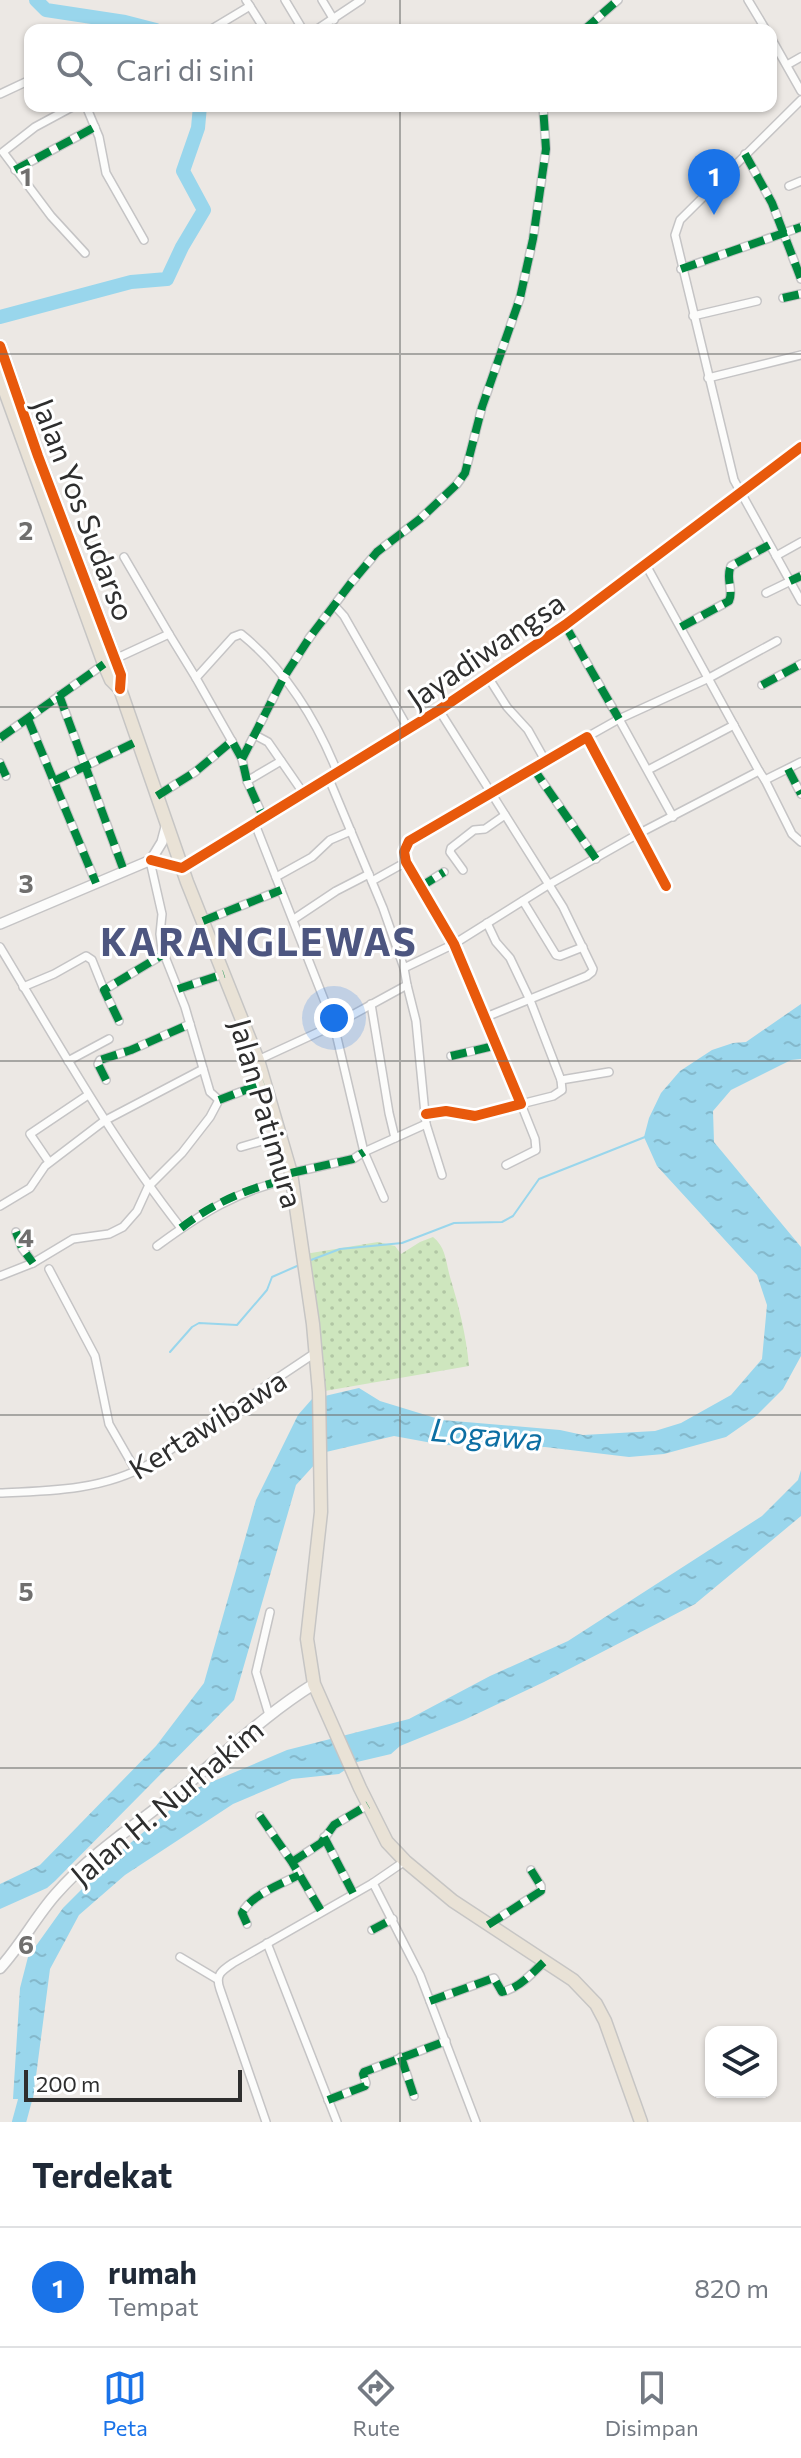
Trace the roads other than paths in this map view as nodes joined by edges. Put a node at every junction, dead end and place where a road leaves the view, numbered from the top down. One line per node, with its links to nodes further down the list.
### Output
1 (285, 0): 12 (street)
2 (322, 0): 7 (street)
3 (361, 0): 7 (street)
4 (618, 0): 14 (street)
5 (748, 0): 15 (street)
6 (248, 3): 8 (street); 11 (street)
7 (334, 20): 13 (street)
8 (225, 21): 9 (street); 10 (street)
9 (220, 24)
10 (227, 24)
11 (261, 24)
12 (299, 24)
13 (327, 24)
14 (591, 24)
15 (762, 24)
16 (777, 48): 18 (street)
17 (801, 57): 18 (street)
18 (787, 65): 20 (street)
19 (24, 83): 21 (street)
20 (801, 91)
21 (0, 94)
22 (801, 100): 27 (street)
23 (63, 112): 28 (street)
24 (89, 112): 26 (street)
25 (543, 112): 56 (street)
26 (95, 127): 28 (street); 33 (street)
27 (745, 154): 32 (street); 35 (street)
28 (15, 170): 34 (street)
29 (801, 181): 30 (street)
30 (789, 186)
31 (801, 227): 32 (street)
32 (784, 233): 35 (street); 36 (street)
33 (144, 240)
34 (85, 253)
35 (681, 269): 40 (street)
36 (801, 279)
37 (801, 294): 38 (street)
38 (783, 298)
39 (757, 301): 40 (street)
40 (693, 316): 44 (street)
41 (0, 346): 43 (highway, Jalan Yos Sudarso)
42 (801, 355): 44 (street)
43 (3, 367): 61 (highway, Jalan Yos Sudarso)
44 (708, 378): 46 (street)
45 (801, 447): 46 (street, Jayadiwangsa)
46 (740, 491): 48 (street); 51 (street, Jayadiwangsa)
47 (801, 542): 49 (street)
48 (769, 545): 49 (street); 58 (street)
49 (776, 556): 53 (street)
50 (124, 557): 59 (street)
51 (646, 565): 57 (street, Jayadiwangsa); 58 (street)
52 (801, 576): 53 (street)
53 (790, 581): 54 (street); 55 (street)
54 (766, 593)
55 (801, 601)
56 (334, 605): 66 (street); 73 (street)
57 (565, 625): 63 (street, Jayadiwangsa); 71 (street)
58 (681, 627): 65 (street)
59 (169, 634): 61 (street); 64 (street)
60 (777, 641): 65 (street)
61 (110, 661): 68 (street); 77 (highway, Jalan Yos Sudarso)
62 (801, 664): 67 (street)
63 (488, 677): 69 (street, Jayadiwangsa); 81 (street)
64 (196, 678): 66 (street); 78 (street)
65 (709, 678): 71 (street); 72 (street)
66 (287, 680): 74 (street); 90 (street)
67 (762, 685)
68 (59, 695): 70 (street); 84 (street)
69 (439, 710): 73 (street, Jayadiwangsa); 94 (street)
70 (28, 719): 76 (street); 92 (street)
71 (619, 719): 75 (street); 87 (street)
72 (734, 725): 87 (street); 88 (street)
73 (409, 730): 90 (street, Jayadiwangsa)
74 (255, 735): 79 (street); 80 (street)
75 (587, 737): 81 (street); 103 (street)
76 (0, 738)
77 (138, 741): 84 (street); 97 (highway, Jalan Yos Sudarso)
78 (232, 741): 79 (street); 97 (street)
79 (242, 759): 93 (street)
80 (281, 761): 93 (street); 95 (street)
81 (546, 762): 85 (street)
82 (801, 762): 86 (street)
83 (0, 763): 89 (street)
84 (85, 766): 92 (street); 110 (street)
85 (533, 768): 94 (street); 105 (street)
86 (788, 769): 91 (street); 96 (street)
87 (648, 770): 99 (street)
88 (759, 771): 91 (street); 99 (street)
89 (6, 776)
90 (334, 777): 95 (street, Jayadiwangsa); 102 (street)
91 (765, 780): 104 (street)
92 (54, 781): 114 (street)
93 (247, 781): 100 (street)
94 (490, 792): 98 (street); 107 (street)
95 (304, 794): 100 (street, Jayadiwangsa)
96 (801, 794)
97 (157, 796): 101 (highway, Jalan Yos Sudarso)
98 (505, 815): 109 (street); 115 (street)
99 (673, 817): 103 (street)
100 (260, 821): 108 (street, Jayadiwangsa); 112 (street)
101 (167, 823): 106 (street); 108 (highway, Jalan Yos Sudarso)
102 (351, 831): 112 (street); 113 (street)
103 (638, 834): 105 (street); 116 (street)
104 (801, 842)
105 (596, 859): 115 (street)
106 (150, 860): 108 (street); 110 (street); 127 (street)
107 (406, 862): 113 (street); 117 (street)
108 (182, 868): 121 (highway, Jalan Patimura)
109 (463, 870)
110 (124, 871): 114 (street)
111 (444, 872): 117 (street)
112 (276, 877): 118 (street)
113 (370, 878): 120 (street); 128 (street)
114 (96, 883): 123 (street)
115 (548, 885): 119 (street); 126 (street)
116 (666, 886)
117 (420, 887): 124 (street)
118 (281, 890): 120 (street); 121 (street)
119 (523, 901): 122 (street); 126 (street)
120 (294, 919): 139 (street)
121 (203, 921): 129 (highway, Jalan Patimura)
122 (487, 923): 124 (street); 134 (street)
123 (0, 924)
124 (454, 944): 128 (street); 136 (street)
125 (0, 947): 131 (street)
126 (583, 947): 134 (street)
127 (164, 954): 132 (street); 133 (street)
128 (404, 968): 130 (street)
129 (224, 974): 132 (street); 143 (highway, Jalan Patimura)
130 (407, 985): 135 (street); 153 (street)
131 (23, 987): 133 (street); 144 (street)
132 (178, 989): 138 (street)
133 (104, 990): 137 (street)
134 (530, 1000): 136 (street); 148 (street)
135 (371, 1004): 139 (street); 157 (street)
136 (486, 1017): 141 (street)
137 (119, 1021)
138 (190, 1024): 145 (street); 147 (street)
139 (334, 1025): 143 (street); 159 (street)
140 (109, 1039): 144 (street)
141 (498, 1045): 142 (street); 152 (street)
142 (451, 1056)
143 (258, 1060): 149 (highway, Jalan Patimura)
144 (68, 1061): 150 (street)
145 (203, 1069): 151 (street); 154 (street)
146 (609, 1072): 148 (street)
147 (106, 1080)
148 (561, 1080): 152 (street)
149 (264, 1083): 151 (street); 156 (highway, Jalan Patimura)
150 (88, 1095): 154 (street); 160 (street)
151 (219, 1100): 164 (street)
152 (521, 1104): 153 (street); 161 (street)
153 (426, 1114): 155 (street)
154 (104, 1121): 160 (street); 164 (street)
155 (426, 1124): 157 (street); 162 (street)
156 (279, 1136): 158 (street); 163 (highway, Jalan Patimura)
157 (395, 1138): 159 (street)
158 (241, 1147)
159 (364, 1152): 163 (street); 165 (street)
160 (49, 1162): 166 (street)
161 (506, 1165)
162 (442, 1175)
163 (291, 1176): 167 (street); 173 (highway, Jalan Patimura)
164 (148, 1187): 167 (street); 170 (street)
165 (384, 1198)
166 (0, 1206)
167 (181, 1228): 169 (street)
168 (16, 1232): 170 (street)
169 (157, 1246)
170 (33, 1263): 172 (street)
171 (49, 1269): 174 (street)
172 (0, 1276)
173 (315, 1353): 174 (street, Kertawibawa); 177 (highway, Jalan Patimura)
174 (136, 1471): 175 (street, Kertawibawa)
175 (0, 1493)
176 (270, 1612): 178 (street)
177 (314, 1684): 178 (main road, Jalan H. Nurhakim); 179 (highway, Jalan Patimura)
178 (269, 1715): 196 (main road, Jalan H. Nurhakim)
179 (368, 1805): 181 (street); 182 (highway, Jalan Patimura)
180 (260, 1816): 183 (street)
181 (324, 1837): 183 (street); 187 (street)
182 (405, 1861): 186 (street); 191 (highway, Jalan Patimura)
183 (292, 1862): 185 (street)
184 (531, 1870): 191 (street)
185 (299, 1875): 188 (street); 190 (street)
186 (373, 1883): 187 (street); 189 (street)
187 (353, 1893): 188 (street)
188 (321, 1911): 193 (street)
189 (393, 1919): 192 (street); 198 (street)
190 (247, 1924)
191 (488, 1925): 195 (highway, Jalan Patimura)
192 (372, 1930)
193 (267, 1943): 197 (street); 202 (street)
194 (180, 1957): 197 (street)
195 (545, 1961): 198 (street); 206 (highway, Jalan Patimura)
196 (0, 1968)
197 (217, 1979): 203 (street)
198 (430, 2001): 199 (street)
199 (446, 2041): 200 (street); 205 (street)
200 (401, 2057): 201 (street); 202 (street)
201 (414, 2096)
202 (328, 2100): 204 (street)
203 (266, 2122)
204 (337, 2122)
205 (476, 2122)
206 (641, 2122)

